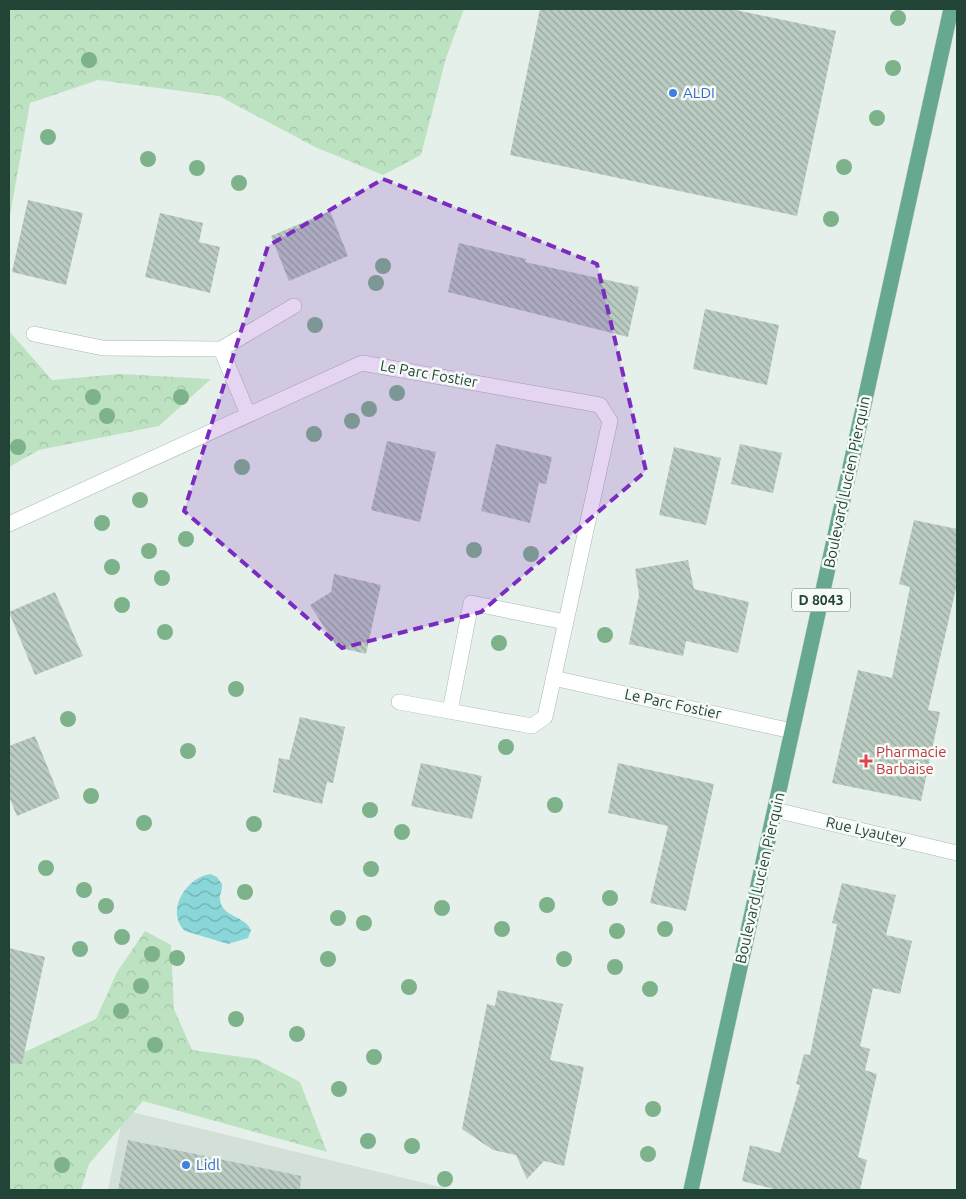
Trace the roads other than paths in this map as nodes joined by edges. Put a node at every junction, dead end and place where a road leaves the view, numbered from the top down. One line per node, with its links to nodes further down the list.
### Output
1 (951, 9): 11 (main road, Boulevard Lucien Pierquin / D 8043)
2 (294, 306): 4 (street)
3 (34, 334): 4 (street)
4 (221, 349): 5 (street)
5 (248, 414): 6 (street, Le Parc Fostier); 7 (street, Le Parc Fostier)
6 (9, 524)
7 (565, 622): 8 (street, Le Parc Fostier); 10 (street)
8 (553, 678): 10 (street, Le Parc Fostier); 11 (street, Le Parc Fostier)
9 (399, 702): 10 (street, Le Parc Fostier)
10 (450, 711)
11 (792, 731): 12 (main road, Boulevard Lucien Pierquin / D 8043)
12 (775, 810): 13 (street, Rue Lyautey); 14 (main road, Boulevard Lucien Pierquin / D 8043)
13 (957, 853)
14 (691, 1190)

